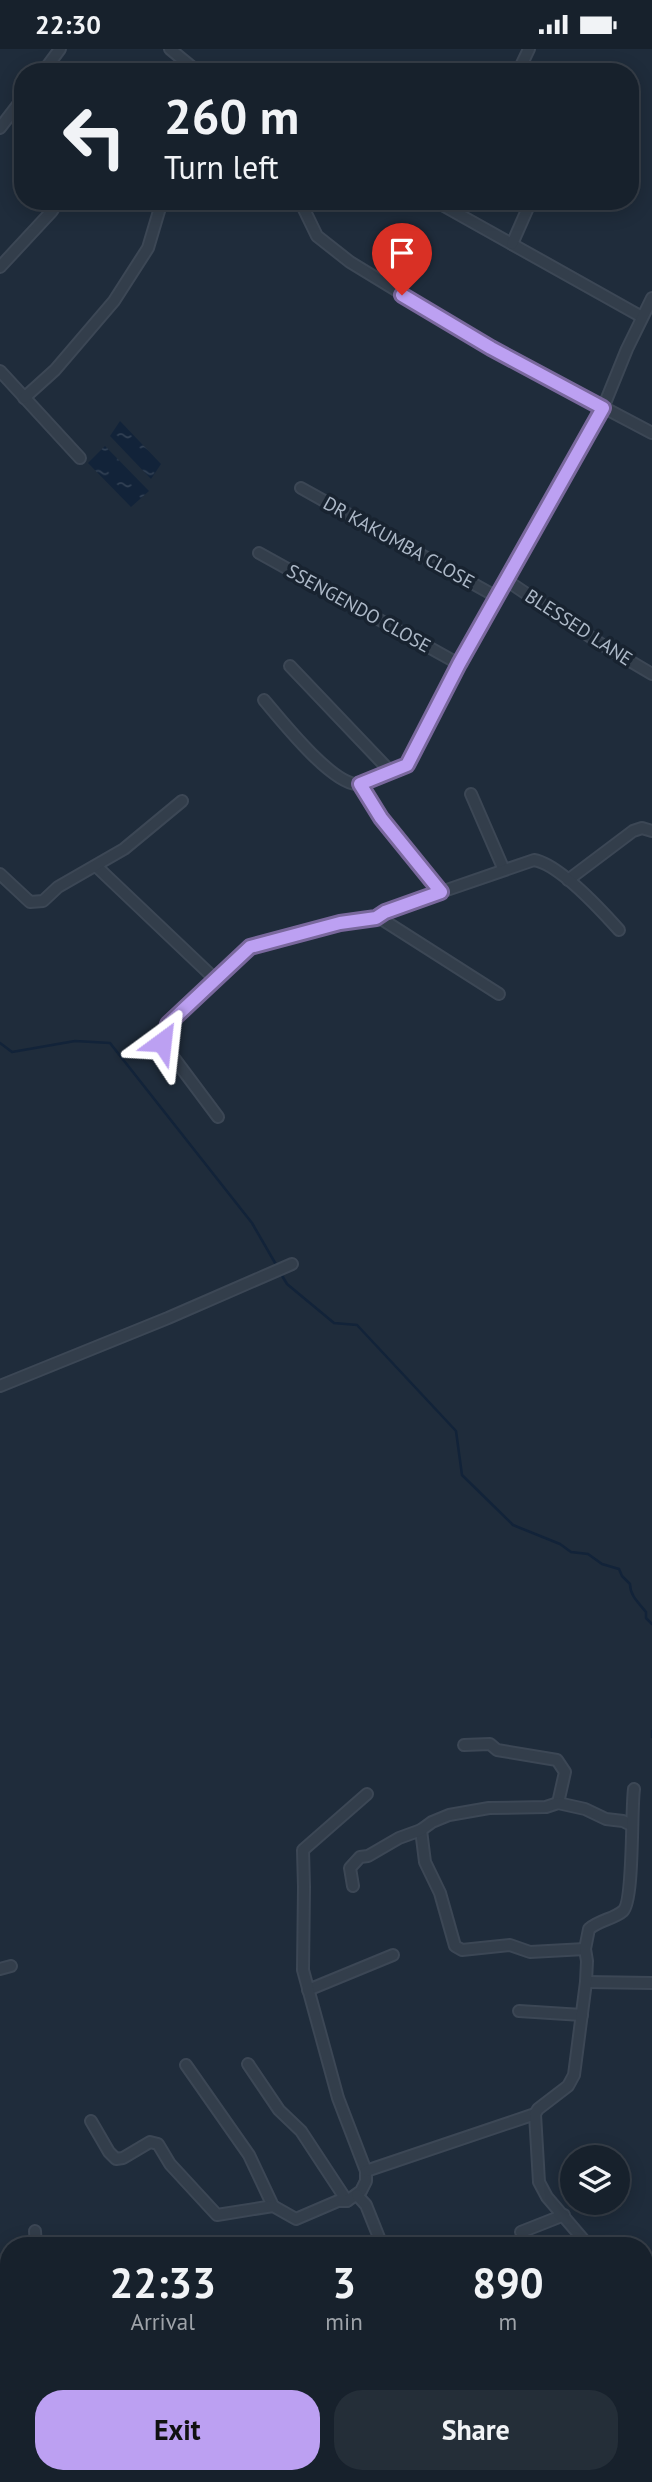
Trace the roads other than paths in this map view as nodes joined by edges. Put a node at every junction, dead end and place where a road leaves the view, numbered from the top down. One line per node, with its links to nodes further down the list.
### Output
1 (170, 49): 2 (street)
2 (187, 63)
3 (14, 110): 4 (street)
4 (0, 128)
5 (50, 210): 11 (street)
6 (159, 210): 15 (street)
7 (304, 210): 16 (street)
8 (461, 210): 10 (street)
9 (527, 210): 10 (street)
10 (512, 244): 13 (street)
11 (0, 267)
12 (652, 298): 13 (street)
13 (642, 317): 16 (street)
14 (0, 372): 15 (street)
15 (24, 398): 18 (street)
16 (603, 408): 17 (street); 21 (street)
17 (652, 432)
18 (79, 458)
19 (300, 488): 22 (street, DR KAKUMBA CLOSE)
20 (258, 553): 23 (street, SSENGENDO CLOSE)
21 (506, 580): 22 (street); 25 (street, BLESSED LANE)
22 (496, 597): 23 (street)
23 (459, 664): 27 (street)
24 (290, 666): 27 (street)
25 (652, 674)
26 (264, 700): 28 (street)
27 (390, 771): 28 (street)
28 (360, 784): 36 (street)
29 (471, 794): 33 (street)
30 (182, 801): 32 (street)
31 (652, 831): 35 (street)
32 (96, 866): 34 (street); 39 (street)
33 (504, 870): 35 (street); 36 (street)
34 (0, 874)
35 (568, 880): 38 (street)
36 (441, 892): 37 (street)
37 (376, 918): 39 (street); 40 (street)
38 (619, 930)
39 (215, 979): 41 (street)
40 (499, 994)
41 (218, 1117)
42 (292, 1264): 43 (street)
43 (0, 1386)
44 (464, 1745): 47 (street)
45 (634, 1789): 48 (street)
46 (366, 1794): 55 (street)
47 (558, 1804): 48 (street); 49 (street)
48 (631, 1825): 51 (street)
49 (421, 1830): 50 (street); 51 (street)
50 (353, 1887)
51 (585, 1949): 53 (street)
52 (393, 1955): 55 (street)
53 (586, 1982): 54 (street); 57 (street)
54 (652, 1983)
55 (308, 1990): 62 (street)
56 (519, 2011): 57 (street)
57 (582, 2015): 60 (street)
58 (248, 2064): 63 (street)
59 (186, 2065): 64 (street)
60 (535, 2114): 62 (street); 65 (street)
61 (91, 2121): 64 (street)
62 (366, 2171): 63 (street)
63 (352, 2198): 64 (street); 70 (street)
64 (273, 2206)
65 (560, 2211)
66 (564, 2215): 68 (street); 71 (street)
67 (35, 2231): 69 (street)
68 (521, 2232)
69 (35, 2237)
70 (379, 2237)
71 (582, 2237)

